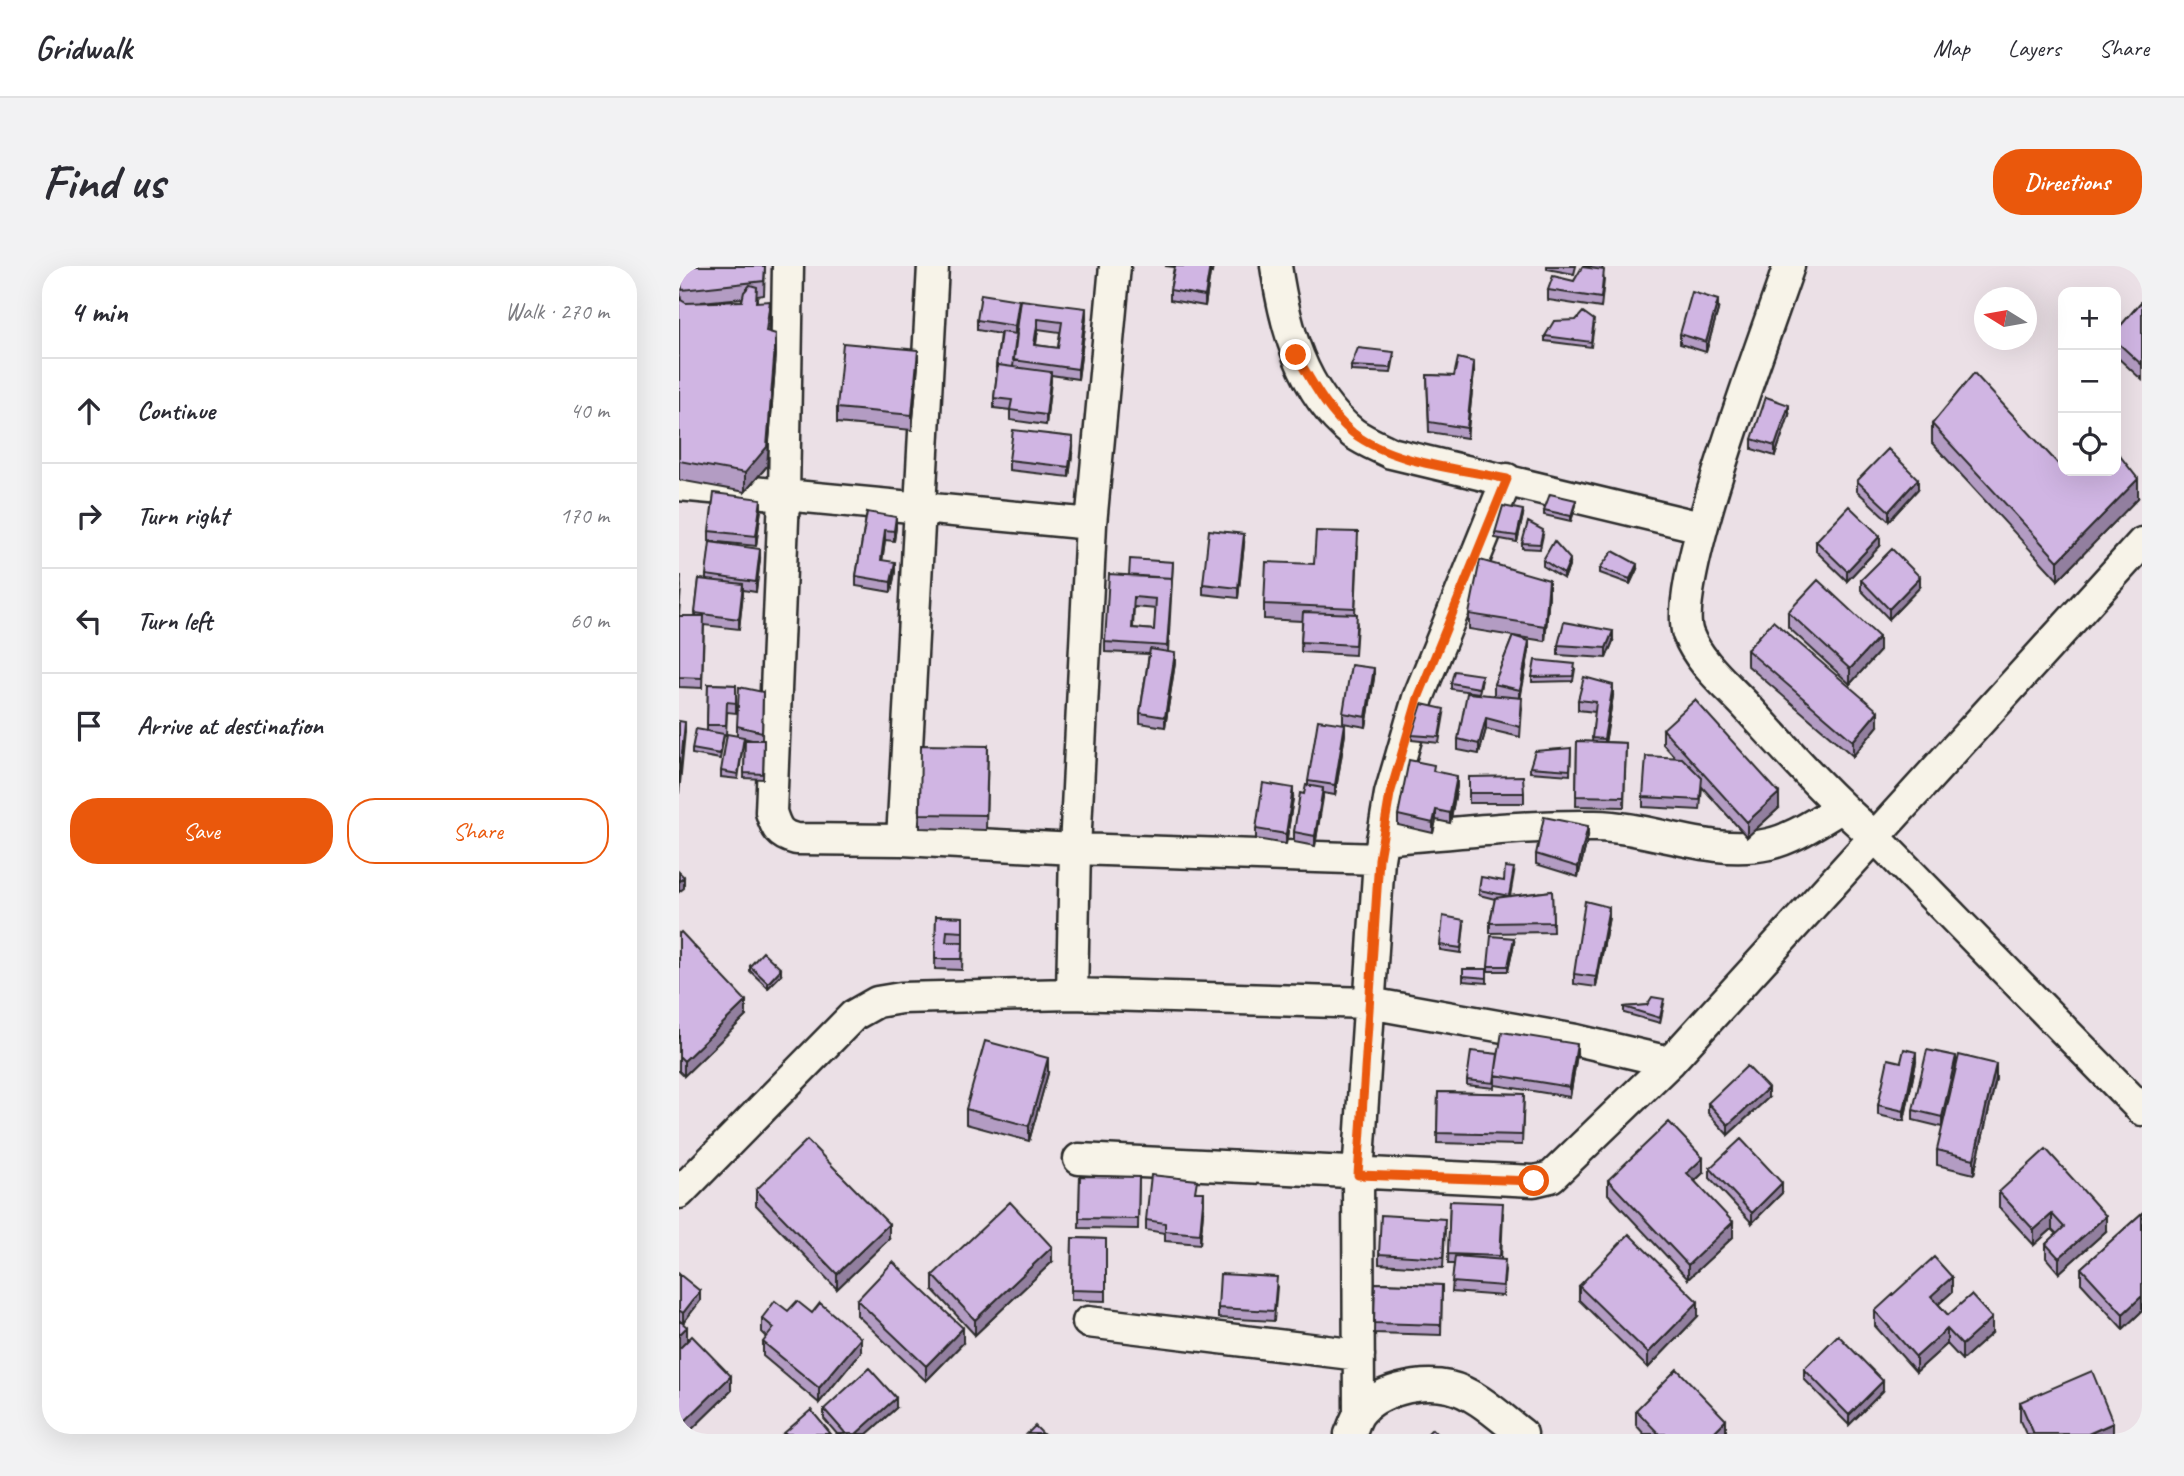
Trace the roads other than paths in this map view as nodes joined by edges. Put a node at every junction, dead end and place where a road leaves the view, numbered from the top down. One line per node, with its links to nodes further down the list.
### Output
1 (788, 266): 8 (street)
2 (933, 266): 9 (street)
3 (1115, 266): 10 (street)
4 (1276, 266): 6 (street)
5 (1789, 266): 11 (street)
6 (1507, 479): 11 (street); 17 (street)
7 (679, 485): 8 (street)
8 (784, 496): 9 (street); 15 (street)
9 (918, 509): 10 (street); 15 (street)
10 (1091, 523): 16 (street)
11 (1702, 527): 13 (street)
12 (2142, 543): 14 (street)
13 (1840, 808): 14 (street); 17 (street)
14 (1875, 837): 20 (street); 21 (street)
15 (902, 840): 16 (street)
16 (1075, 849): 17 (street); 18 (street)
17 (1381, 849): 19 (street)
18 (1072, 994): 19 (street); 24 (street)
19 (1369, 1003): 20 (street); 23 (street)
20 (1671, 1062): 23 (street)
21 (2142, 1110)
22 (1079, 1159): 23 (street)
23 (1358, 1175): 26 (street)
24 (679, 1193)
25 (1088, 1322): 26 (street)
26 (1359, 1355): 27 (street)
27 (1355, 1424): 28 (street)
28 (1522, 1434)

